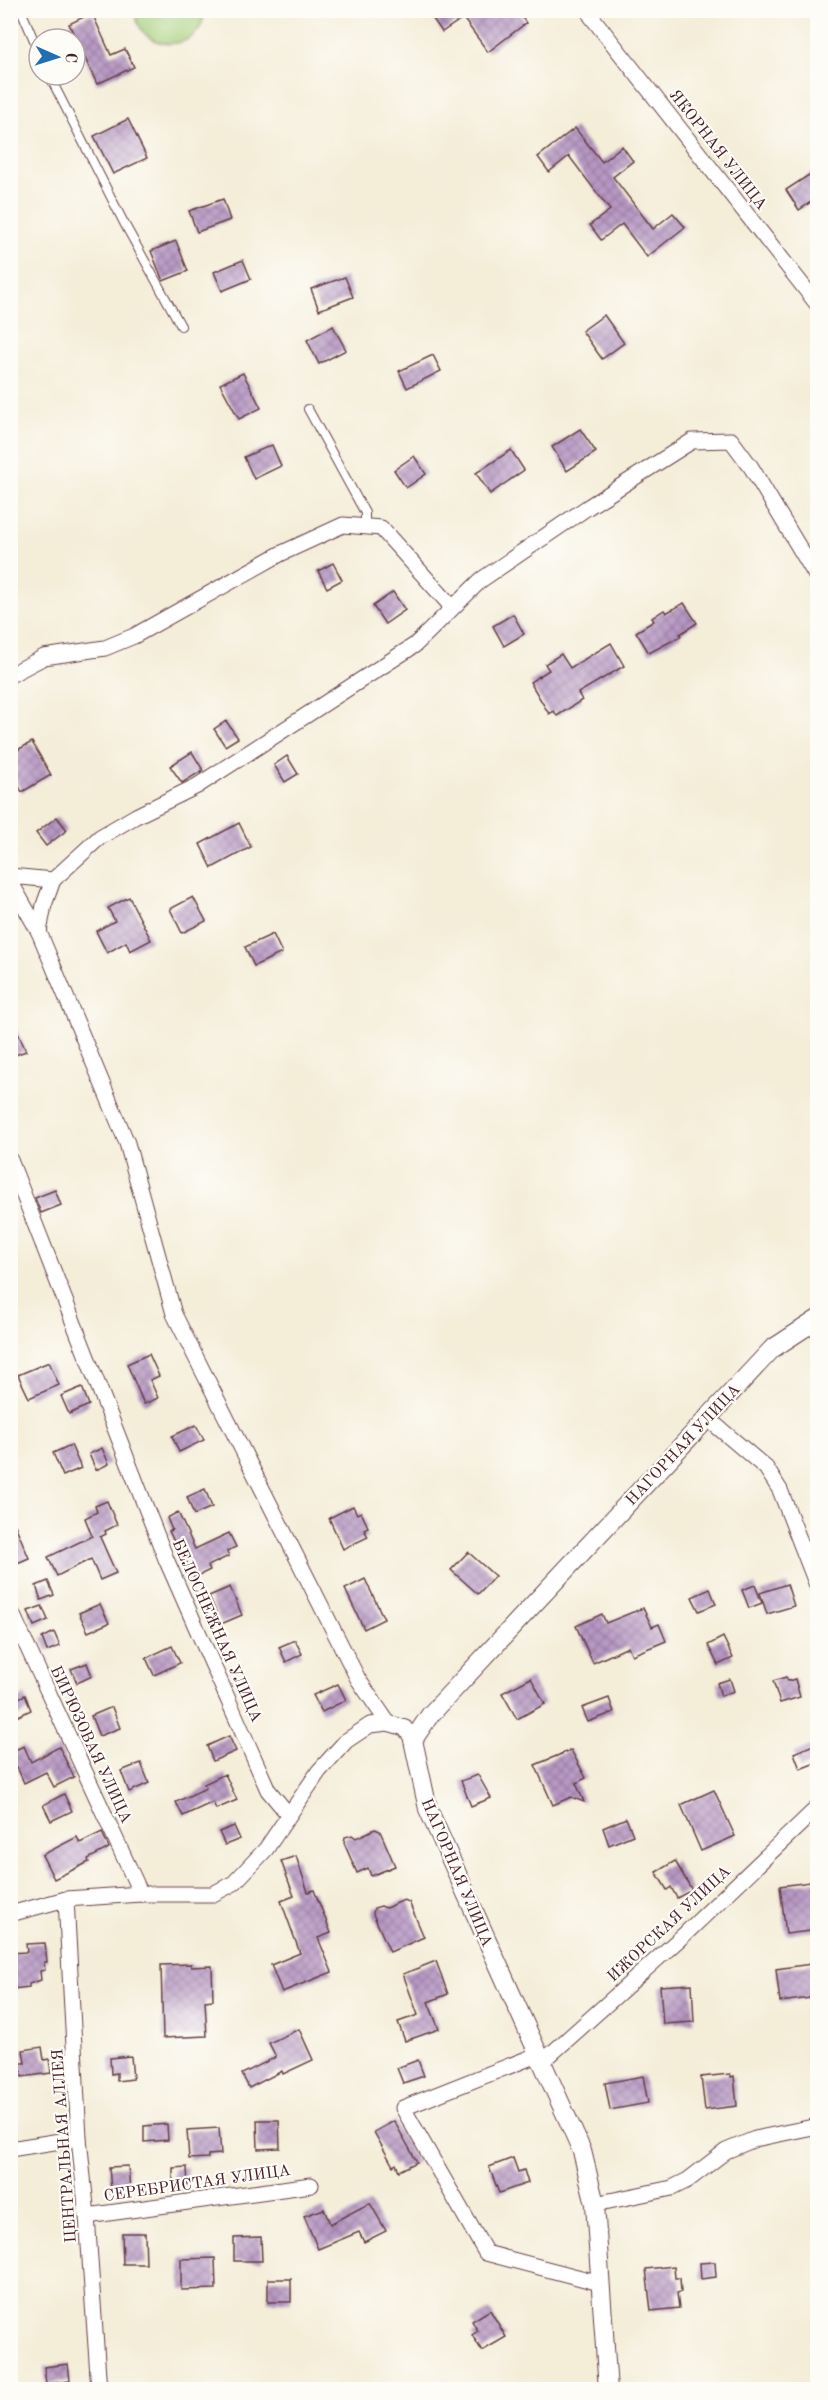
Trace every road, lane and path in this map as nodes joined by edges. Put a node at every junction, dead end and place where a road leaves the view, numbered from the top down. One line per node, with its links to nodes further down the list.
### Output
1 (21, 10): 3 (lane)
2 (592, 13): 5 (street, ЯКОРНАЯ УЛИЦА)
3 (28, 27)
4 (55, 87): 6 (lane)
5 (818, 305)
6 (181, 326)
7 (308, 409): 8 (lane)
8 (365, 526): 10 (street); 11 (street)
9 (818, 579): 10 (street)
10 (452, 607): 13 (street)
11 (10, 675)
12 (10, 876): 13 (street)
13 (53, 880): 15 (street)
14 (10, 881): 15 (street)
15 (39, 932): 21 (street)
16 (10, 1160): 24 (street, БЕЛОСНЕЖНАЯ УЛИЦА)
17 (818, 1319): 18 (street, НАГОРНАЯ УЛИЦА)
18 (706, 1418): 19 (street); 22 (street, НАГОРНАЯ УЛИЦА)
19 (818, 1588)
20 (10, 1609): 25 (street, БИРЮЗОВАЯ УЛИЦА)
21 (388, 1724): 22 (street); 24 (street)
22 (413, 1740): 28 (street, НАГОРНАЯ УЛИЦА)
23 (818, 1807): 28 (street, ИЖОРСКАЯ УЛИЦА)
24 (288, 1814): 25 (street)
25 (141, 1894): 26 (street)
26 (66, 1899): 27 (street); 30 (street, ЦЕНТРАЛЬНАЯ АЛЛЕЯ)
27 (10, 1914)
28 (539, 2059): 33 (street, НАГОРНАЯ УЛИЦА); 35 (street, ИЖОРСКАЯ УЛИЦА)
29 (818, 2126): 33 (street)
30 (79, 2138): 31 (street); 34 (street, ЦЕНТРАЛЬНАЯ АЛЛЕЯ)
31 (10, 2150)
32 (311, 2185): 34 (street, СЕРЕБРИСТАЯ УЛИЦА)
33 (595, 2204): 35 (street, НАГОРНАЯ УЛИЦА)
34 (87, 2216): 36 (street, ЦЕНТРАЛЬНАЯ АЛЛЕЯ)
35 (600, 2283): 37 (street, НАГОРНАЯ УЛИЦА)
36 (99, 2390)
37 (608, 2390)

